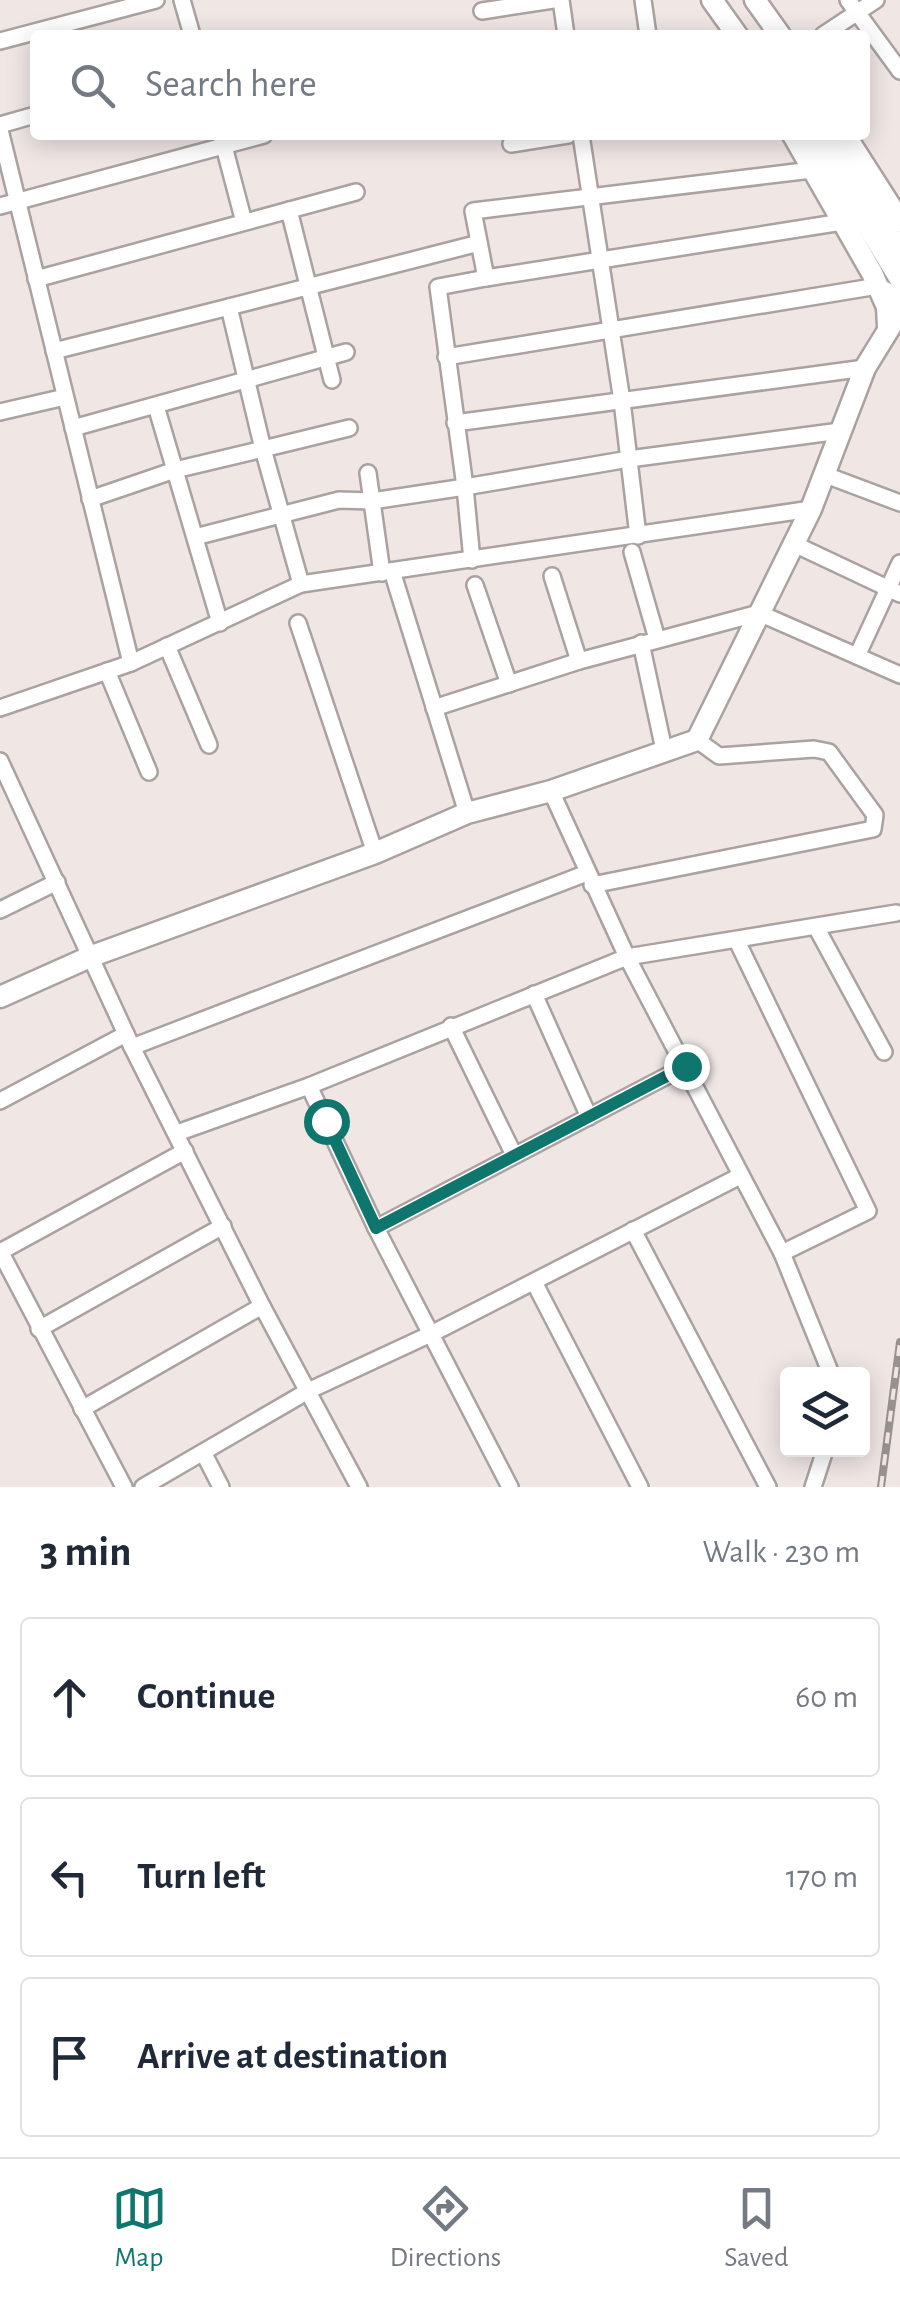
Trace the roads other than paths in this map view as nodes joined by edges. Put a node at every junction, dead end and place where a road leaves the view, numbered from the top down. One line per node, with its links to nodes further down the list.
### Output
1 (156, 0): 13 (street)
2 (182, 0): 14 (street)
3 (553, 0): 12 (street)
4 (561, 0): 15 (street)
5 (643, 0): 16 (street)
6 (712, 0): 17 (street)
7 (724, 0): 18 (street)
8 (743, 0): 19 (street)
9 (755, 0): 20 (street)
10 (876, 0): 11 (street)
11 (852, 6): 21 (street); 23 (street)
12 (482, 11)
13 (42, 30)
14 (191, 30)
15 (565, 30)
16 (647, 30)
17 (733, 30)
18 (745, 30)
19 (764, 30)
20 (776, 30)
21 (828, 30)
22 (870, 30): 26 (street)
23 (870, 30)
24 (30, 33): 25 (street)
25 (0, 41)
26 (900, 71)
27 (30, 117): 28 (street)
28 (0, 128): 40 (street)
29 (223, 140): 40 (street); 44 (street)
30 (536, 140): 36 (street)
31 (582, 140): 39 (street)
32 (796, 140): 37 (street)
33 (815, 140): 51 (street)
34 (832, 140): 47 (street)
35 (848, 140): 43 (street)
36 (510, 144)
37 (812, 170): 39 (street); 45 (street)
38 (356, 192): 42 (street)
39 (589, 195): 46 (street); 48 (street)
40 (17, 201): 41 (street); 50 (street)
41 (0, 206)
42 (289, 210): 44 (street); 52 (street)
43 (900, 221)
44 (244, 222): 50 (street)
45 (842, 222): 48 (street); 53 (street)
46 (479, 243): 49 (street); 52 (street)
47 (900, 251)
48 (600, 262): 49 (street); 57 (street)
49 (486, 278): 60 (street)
50 (36, 280): 58 (street)
51 (900, 280)
52 (311, 286): 55 (street); 61 (street)
53 (878, 286): 54 (street); 56 (street); 57 (street)
54 (900, 297)
55 (229, 308): 58 (street); 63 (street)
56 (894, 319): 62 (street)
57 (610, 332): 60 (street); 66 (street)
58 (54, 351): 65 (street)
59 (346, 352): 61 (street)
60 (446, 357): 69 (street)
61 (326, 358): 63 (street); 64 (street)
62 (865, 368): 66 (street); 72 (street)
63 (247, 378): 67 (street); 73 (street)
64 (332, 380)
65 (65, 397): 68 (street); 70 (street)
66 (622, 401): 69 (street); 74 (street)
67 (156, 406): 70 (street); 75 (street)
68 (0, 412)
69 (456, 423): 78 (street)
70 (73, 428): 79 (street)
71 (348, 428): 73 (street)
72 (840, 431): 74 (street); 77 (street)
73 (263, 449): 75 (street); 83 (street)
74 (630, 459): 78 (street); 86 (street)
75 (175, 470): 79 (street); 84 (street)
76 (368, 472): 80 (street)
77 (822, 474): 81 (street); 82 (street)
78 (464, 487): 80 (street); 87 (street)
79 (90, 499): 101 (street)
80 (372, 501): 83 (street); 89 (street)
81 (900, 503)
82 (811, 510): 85 (street); 86 (street)
83 (281, 514): 84 (street); 91 (street)
84 (195, 536): 95 (street)
85 (792, 543): 93 (street); 94 (street)
86 (635, 544): 87 (street); 97 (street)
87 (472, 560): 89 (street)
88 (900, 563): 93 (street)
89 (387, 572): 91 (street); 106 (street)
90 (552, 576): 100 (street)
91 (301, 584): 95 (street)
92 (475, 585): 104 (street)
93 (894, 590): 99 (street)
94 (759, 612): 97 (street); 99 (street); 107 (street)
95 (220, 622): 98 (street)
96 (298, 623): 114 (street)
97 (649, 641): 100 (street); 109 (street)
98 (168, 646): 101 (street); 108 (street)
99 (857, 656): 103 (street)
100 (579, 661): 104 (street)
101 (131, 663): 102 (street)
102 (107, 672): 105 (street); 111 (street)
103 (900, 675)
104 (509, 684): 106 (street)
105 (0, 708)
106 (434, 708): 113 (street)
107 (698, 740): 109 (street); 115 (street)
108 (209, 745)
109 (664, 750): 112 (street)
110 (0, 761): 116 (street)
111 (149, 772)
112 (551, 791): 113 (street); 115 (street)
113 (468, 813): 114 (street)
114 (374, 853): 121 (street)
115 (589, 879): 122 (street); 126 (street)
116 (57, 882): 117 (street); 121 (street)
117 (0, 910)
118 (896, 912): 119 (street)
119 (816, 926): 120 (street); 127 (street)
120 (737, 940): 122 (street); 140 (street)
121 (92, 956): 123 (street); 126 (street)
122 (627, 956): 124 (street); 128 (street)
123 (2, 991)
124 (534, 994): 125 (street); 131 (street)
125 (451, 1026): 129 (street); 134 (street)
126 (129, 1041): 130 (street); 132 (street)
127 (884, 1052)
128 (686, 1066): 131 (street); 135 (street)
129 (309, 1086): 132 (street); 137 (street)
130 (0, 1101)
131 (588, 1117): 134 (street)
132 (177, 1132): 133 (street)
133 (185, 1152): 136 (street); 139 (street)
134 (514, 1155): 137 (street)
135 (740, 1176): 138 (street); 140 (street)
136 (223, 1226): 142 (street); 143 (street)
137 (376, 1228): 144 (street)
138 (633, 1230): 141 (street); 156 (street)
139 (0, 1251): 143 (street)
140 (782, 1253): 145 (street)
141 (534, 1282): 144 (street); 155 (street)
142 (262, 1306): 146 (street); 147 (street)
143 (39, 1329): 147 (street)
144 (432, 1333): 146 (street); 154 (street)
145 (828, 1367)
146 (308, 1391): 148 (street); 153 (street)
147 (82, 1409): 150 (street)
148 (204, 1454): 151 (street); 152 (street)
149 (823, 1457): 157 (street)
150 (124, 1487)
151 (143, 1487)
152 (221, 1487)
153 (358, 1487)
154 (510, 1487)
155 (640, 1487)
156 (768, 1487)
157 (812, 1487)

